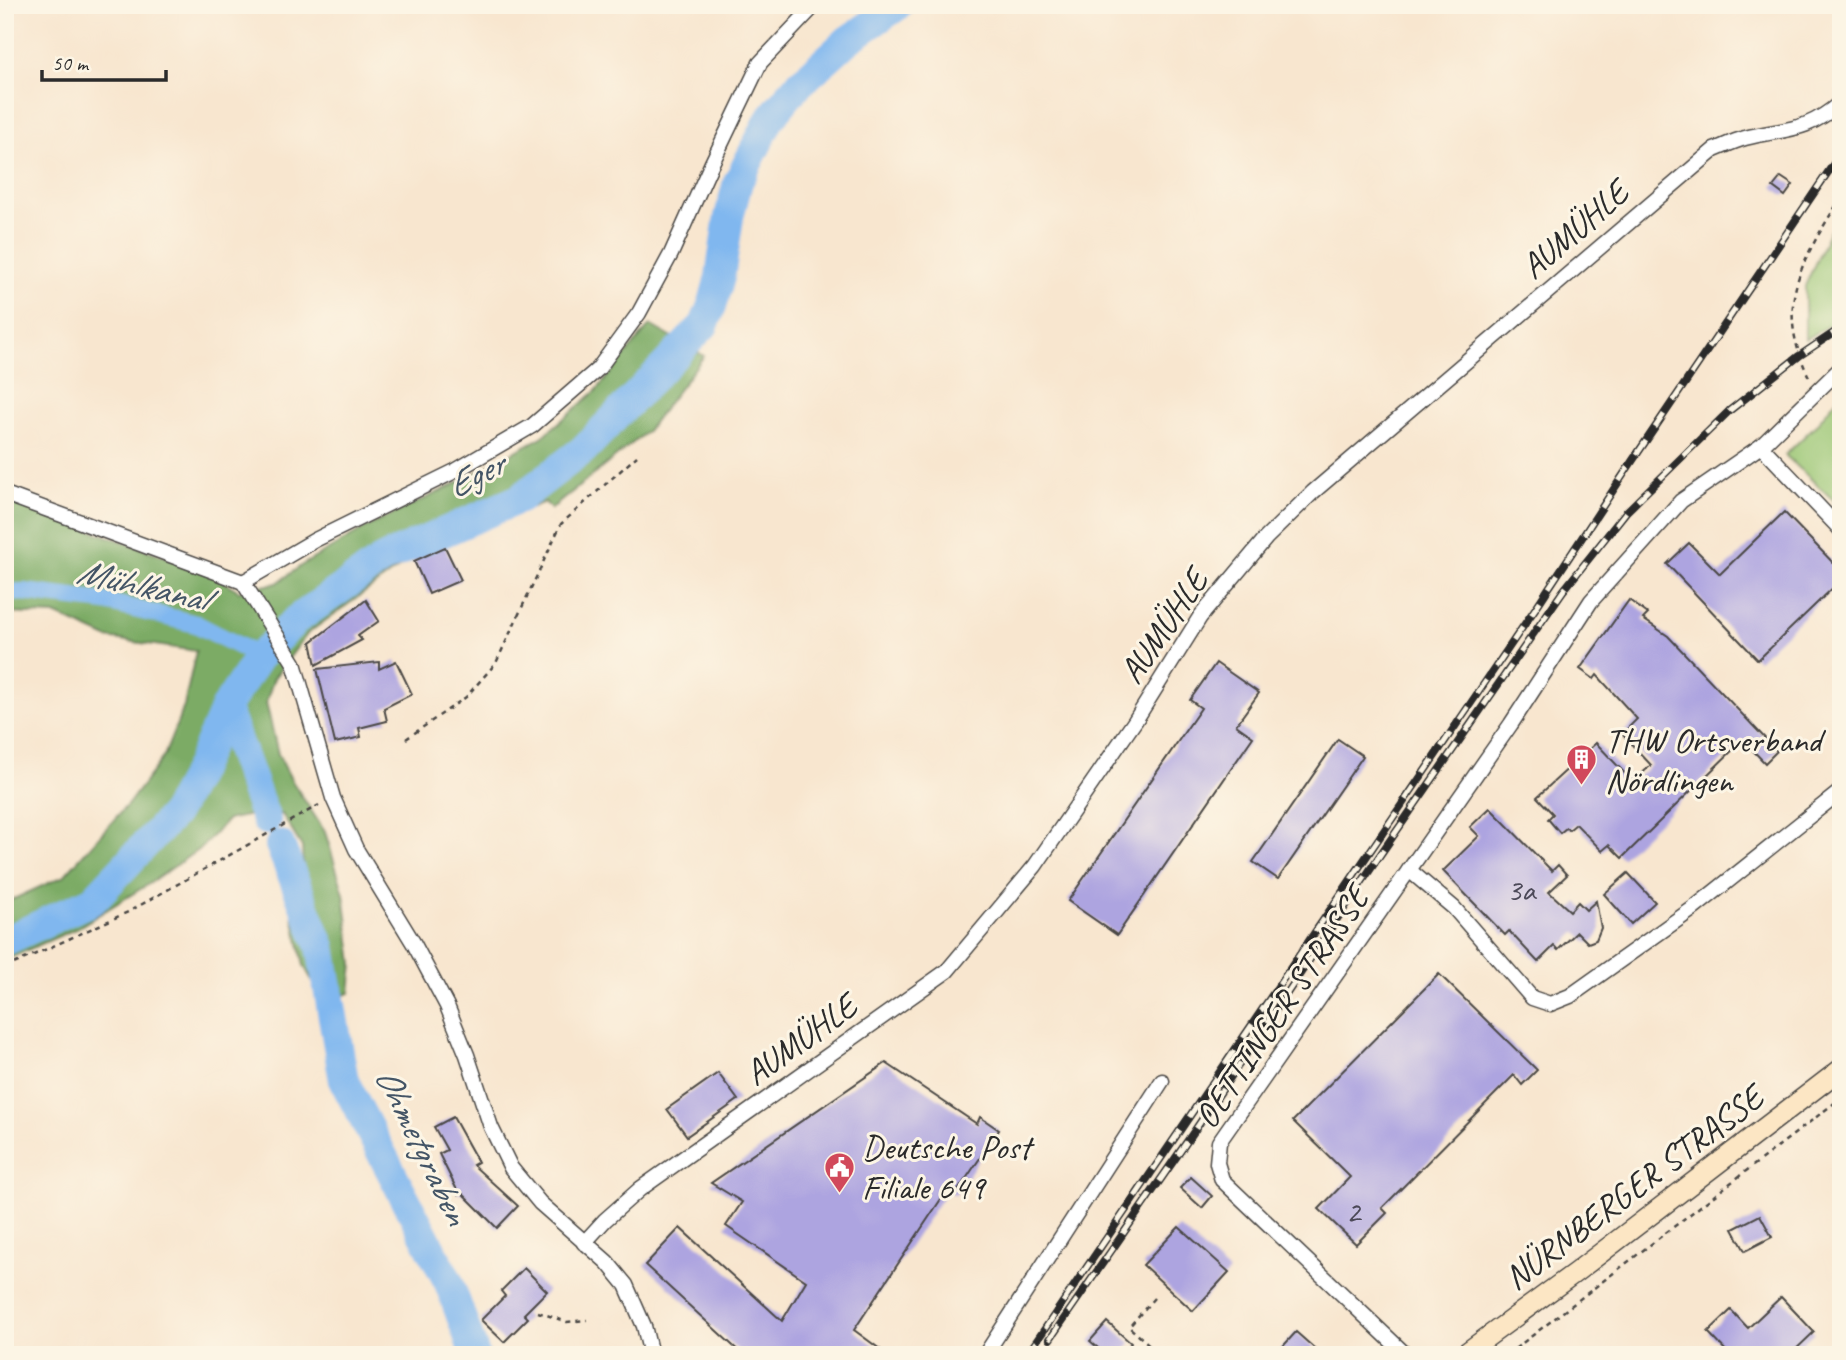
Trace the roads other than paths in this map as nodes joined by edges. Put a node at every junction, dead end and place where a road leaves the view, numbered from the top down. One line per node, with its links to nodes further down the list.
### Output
1 (815, 5): 7 (street)
2 (1841, 102): 12 (street, AUMÜHLE)
3 (1841, 368): 4 (street, OETTINGER STRASSE)
4 (1761, 446): 6 (street); 9 (street, OETTINGER STRASSE)
5 (5, 494): 7 (street)
6 (1841, 530)
7 (243, 582): 12 (street)
8 (1841, 792): 9 (street, OETTINGER STRASSE)
9 (1409, 870): 15 (street, OETTINGER STRASSE)
10 (1841, 1069): 16 (main road, NÜRNBERGER STRASSE)
11 (1162, 1082): 14 (street)
12 (584, 1243): 13 (street)
13 (651, 1355)
14 (985, 1355)
15 (1406, 1355)
16 (1463, 1355)

